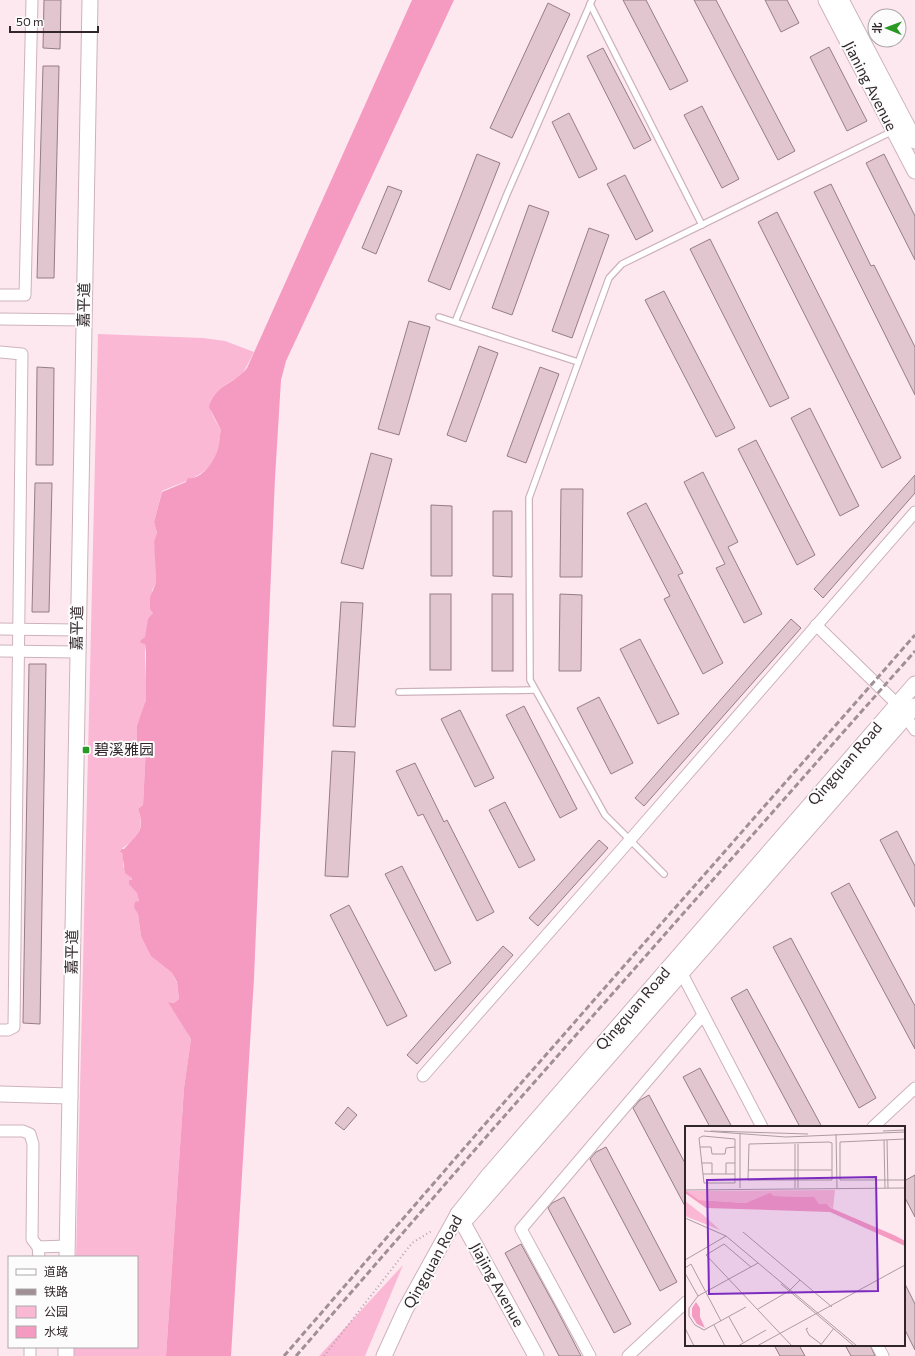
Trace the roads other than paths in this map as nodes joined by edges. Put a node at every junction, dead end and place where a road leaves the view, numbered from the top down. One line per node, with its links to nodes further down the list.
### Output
1 (32, 0): 11 (street)
2 (80, 0): 14 (street, 嘉平道)
3 (90, 0): 14 (street, 嘉平道)
4 (826, 0): 7 (street, Jianing Avenue)
5 (841, 0): 7 (street, Jianing Avenue)
6 (591, 2): 10 (lane); 15 (lane)
7 (900, 128): 8 (street, Jianing Avenue); 9 (street, Jianing Avenue); 10 (lane)
8 (915, 141)
9 (915, 171)
10 (702, 225): 17 (lane)
11 (0, 294)
12 (438, 317): 15 (lane)
13 (0, 319): 14 (street)
14 (79, 320): 22 (street, 嘉平道)
15 (455, 322): 17 (lane)
16 (0, 352): 21 (street)
17 (578, 362): 27 (lane)
18 (915, 512): 19 (street)
19 (816, 625): 29 (street); 31 (street)
20 (0, 629): 21 (street)
21 (19, 629): 22 (street); 24 (street)
22 (73, 630): 25 (street, 嘉平道)
23 (0, 651): 24 (street)
24 (19, 651): 25 (street); 35 (street)
25 (72, 652): 39 (street, 嘉平道)
26 (915, 684): 29 (street, Qingquan Road)
27 (535, 690): 28 (lane); 31 (lane)
28 (399, 692)
29 (906, 708): 30 (street); 33 (street, Qingquan Road)
30 (915, 730)
31 (630, 840): 32 (lane); 36 (street)
32 (664, 874)
33 (678, 967): 34 (street); 43 (street, Qingquan Road)
34 (703, 1015): 40 (street); 51 (street)
35 (0, 1030)
36 (422, 1076)
37 (915, 1088): 41 (street)
38 (0, 1094): 39 (street)
39 (66, 1096): 45 (street, 嘉平道)
40 (761, 1126)
41 (874, 1126)
42 (0, 1131): 44 (street)
43 (460, 1218): 48 (street, Qingquan Road); 49 (street, Qingquan Road); 50 (street, Jiajing Avenue)
44 (38, 1252): 45 (street)
45 (63, 1252)
46 (685, 1303): 52 (street)
47 (878, 1346): 53 (street)
48 (384, 1356)
49 (392, 1356)
50 (536, 1356)
51 (590, 1356)
52 (628, 1356)
53 (883, 1356)

